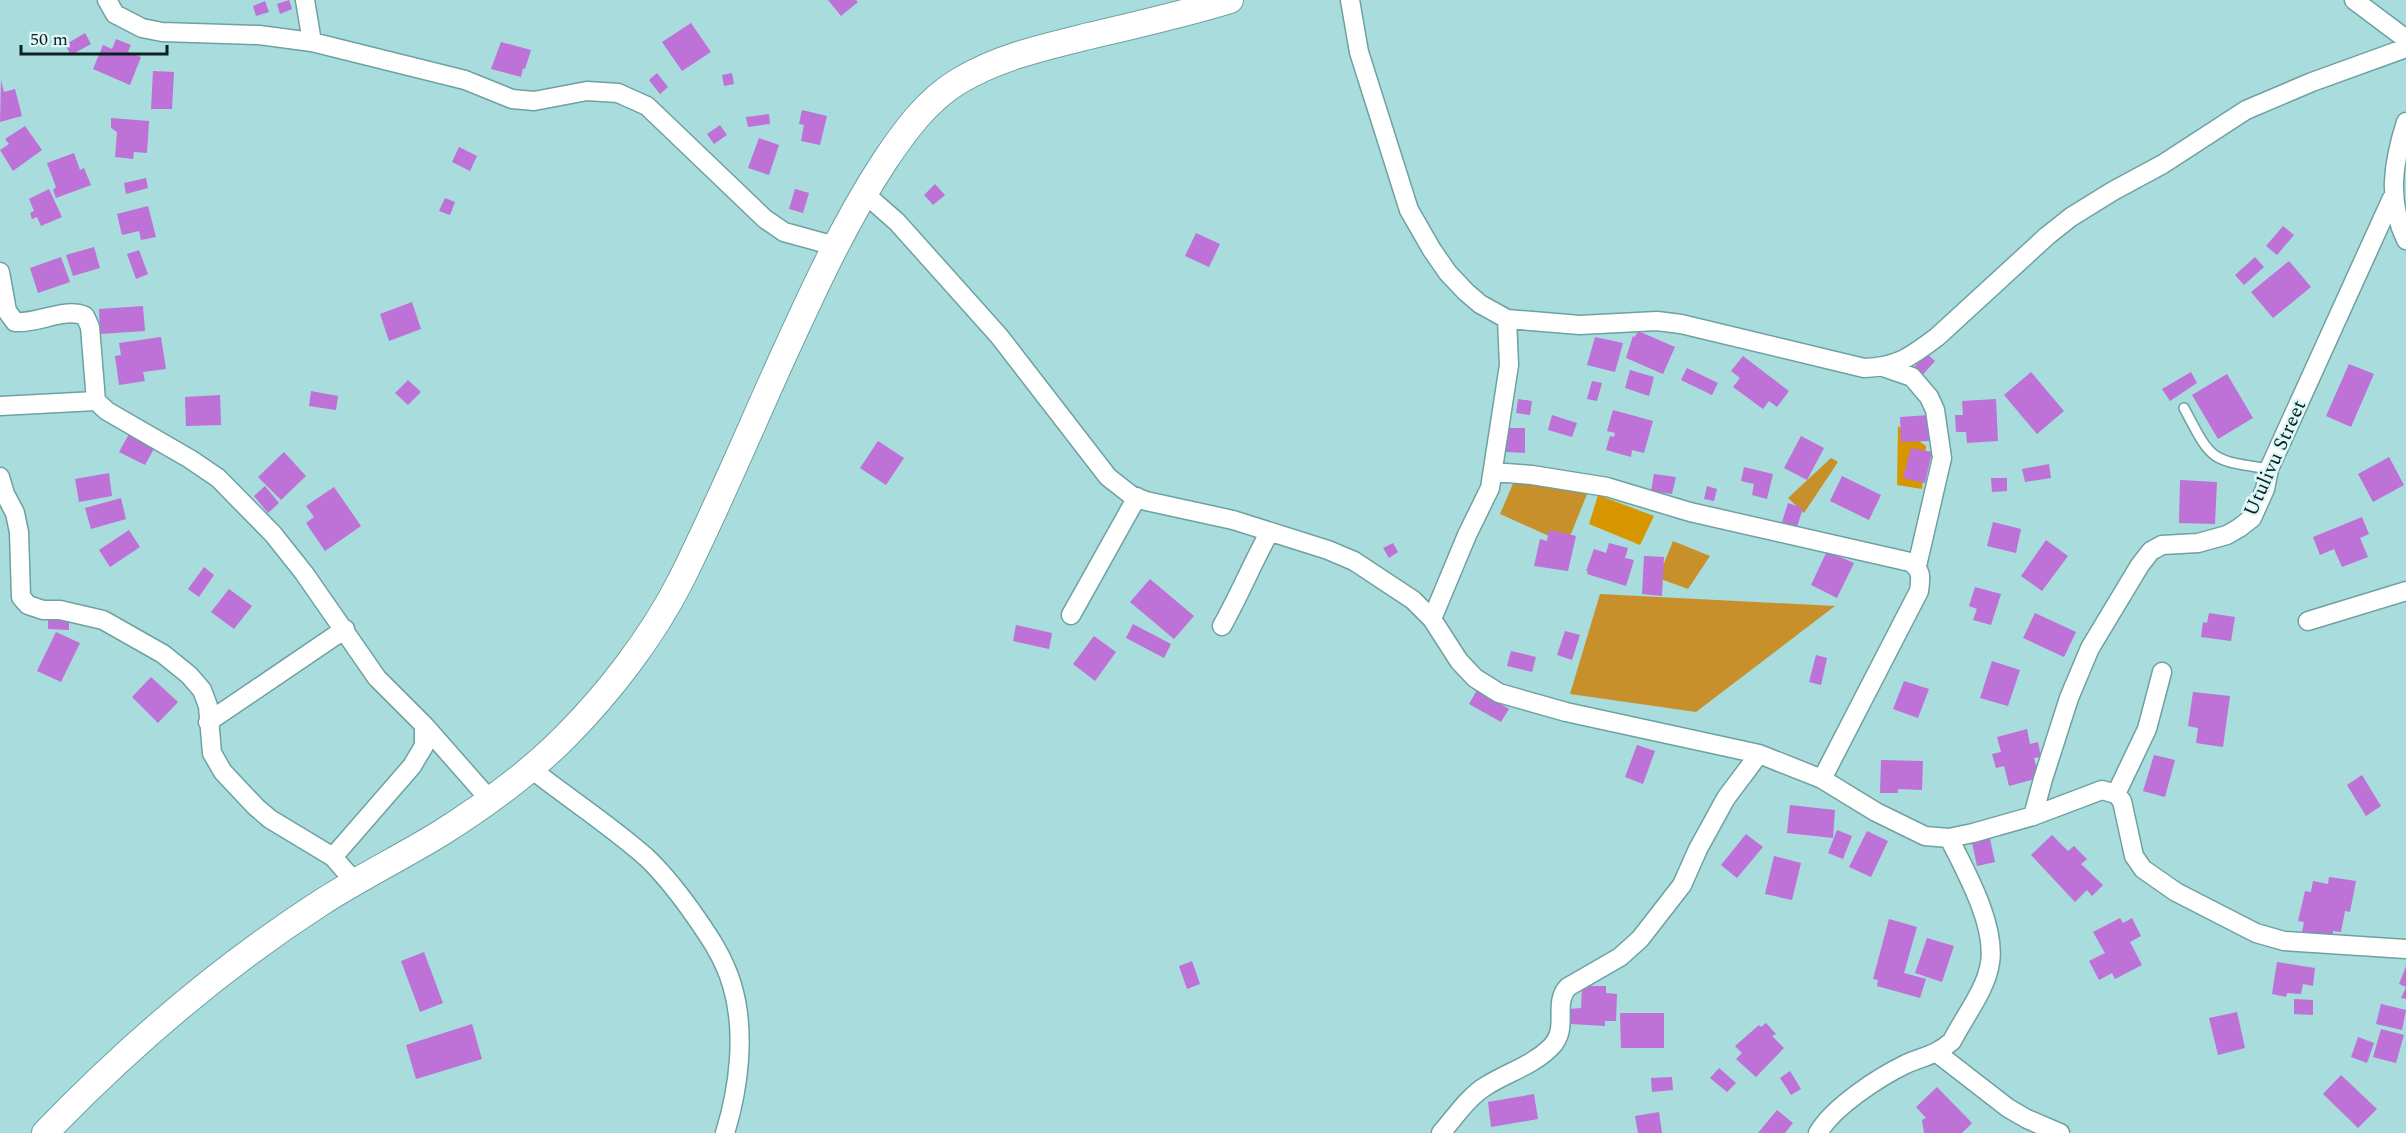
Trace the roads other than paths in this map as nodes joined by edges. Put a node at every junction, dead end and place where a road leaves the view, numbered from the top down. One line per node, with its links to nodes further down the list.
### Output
1 (107, 0): 7 (street)
2 (304, 0): 7 (street)
3 (1230, 0): 10 (street)
4 (1350, 0): 15 (street)
5 (2354, 0): 6 (street)
6 (2406, 39)
7 (312, 42): 13 (street)
8 (2406, 48): 16 (street)
9 (2406, 122): 11 (street)
10 (864, 193): 13 (street); 23 (street)
11 (2392, 198): 12 (street); 20 (street, Utulivu Street)
12 (2406, 240)
13 (835, 246): 36 (street)
14 (0, 272): 17 (street)
15 (1507, 319): 16 (street); 21 (street)
16 (1886, 368): 25 (street)
17 (96, 401): 18 (street); 31 (street)
18 (0, 406)
19 (2184, 408): 20 (lane)
20 (2269, 469): 40 (street, Utulivu Street)
21 (1493, 472): 25 (street); 28 (street)
22 (0, 477): 33 (street)
23 (1137, 497): 24 (street); 27 (street)
24 (1269, 533): 28 (street); 30 (street)
25 (1917, 566): 37 (street)
26 (2406, 591): 29 (street)
27 (1071, 615)
28 (1432, 619): 35 (street)
29 (2308, 621)
30 (1222, 626)
31 (345, 629): 33 (street); 34 (street)
32 (2162, 672): 38 (street)
33 (208, 722): 42 (street)
34 (424, 725): 39 (street); 42 (street)
35 (1759, 754): 37 (street); 48 (street)
36 (530, 768): 39 (street); 47 (street)
37 (1822, 778): 41 (street)
38 (2116, 794): 40 (street); 44 (street)
39 (490, 800): 43 (street)
40 (2033, 816): 41 (street)
41 (1949, 838): 45 (street)
42 (333, 857): 43 (street)
43 (356, 882): 46 (street)
44 (2406, 949)
45 (1937, 1053): 49 (street); 50 (street)
46 (45, 1133)
47 (725, 1133)
48 (1441, 1133)
49 (1818, 1133)
50 (2060, 1133)

